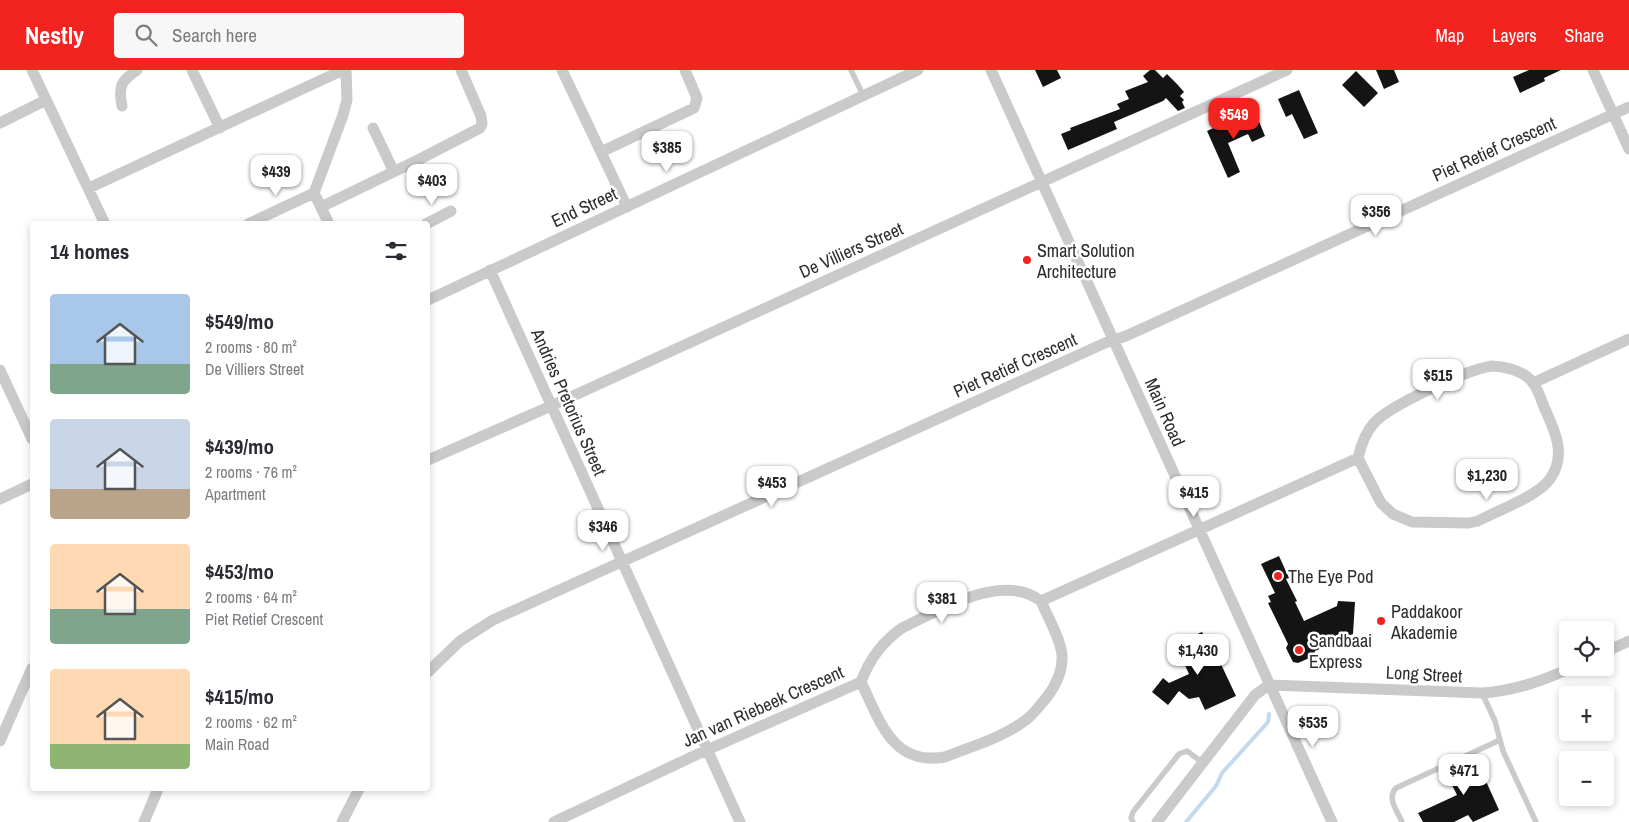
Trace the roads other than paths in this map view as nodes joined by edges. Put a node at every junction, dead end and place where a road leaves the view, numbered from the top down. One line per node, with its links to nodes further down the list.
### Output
1 (32, 70): 14 (street)
2 (137, 70): 15 (street)
3 (192, 70): 19 (street)
4 (344, 70): 19 (street); 26 (street)
5 (461, 70): 23 (street)
6 (562, 70): 22 (street)
7 (685, 70): 22 (street)
8 (851, 70): 13 (lane)
9 (918, 70): 13 (street, End Street)
10 (991, 70): 24 (street, Main Road)
11 (1287, 70): 24 (street, De Villiers Street)
12 (1593, 70): 17 (street)
13 (863, 95): 28 (street, End Street)
14 (46, 100): 18 (street); 25 (street)
15 (122, 106)
16 (1629, 108): 17 (street, Piet Retief Crescent)
17 (1613, 114): 21 (street); 37 (street, Piet Retief Crescent)
18 (0, 123)
19 (220, 128): 25 (street)
20 (373, 128): 23 (street)
21 (1629, 149)
22 (601, 152): 28 (street)
23 (394, 172): 27 (street)
24 (1042, 182): 37 (street, Main Road); 40 (street, De Villiers Street)
25 (89, 188): 30 (street)
26 (314, 193): 27 (street); 31 (street)
27 (321, 207): 32 (street)
28 (627, 207): 34 (street, End Street)
29 (451, 212): 33 (street)
30 (104, 221)
31 (254, 221)
32 (328, 221)
33 (430, 222)
34 (490, 270): 35 (street, End Street); 40 (street, Andries Pretorius Street)
35 (430, 299)
36 (1629, 339): 39 (street)
37 (1113, 340): 46 (street, Main Road); 47 (street, Piet Retief Crescent)
38 (0, 370): 41 (street)
39 (1534, 383): 42 (street); 42 (street)
40 (552, 406): 43 (street, De Villiers Street); 47 (street, Andries Pretorius Street)
41 (30, 435)
42 (1358, 458): 46 (street)
43 (430, 459)
44 (30, 485): 45 (street)
45 (0, 499)
46 (1199, 530): 48 (street); 55 (street, Main Road)
47 (622, 562): 51 (street, Piet Retief Crescent); 59 (street, Andries Pretorius Street)
48 (1041, 601): 54 (street, Jan van Riebeek Crescent); 54 (street)
49 (1629, 641): 50 (street)
50 (1614, 648)
51 (430, 670)
52 (1559, 672): 56 (street, Long Street)
53 (30, 673): 58 (street)
54 (861, 682): 59 (street, Jan van Riebeek Crescent)
55 (1269, 685): 56 (street, Long Street); 60 (street); 69 (street, Main Road)
56 (1482, 693): 57 (lane)
57 (1500, 740): 70 (lane); 71 (lane)
58 (0, 742)
59 (707, 750): 65 (street, Jan van Riebeek Crescent); 66 (street, Andries Pretorius Street)
60 (1203, 763): 67 (lane); 68 (street)
61 (157, 791): 63 (street)
62 (358, 791): 64 (street)
63 (144, 822)
64 (342, 822)
65 (554, 822)
66 (740, 822)
67 (1133, 822)
68 (1157, 822)
69 (1332, 822)
70 (1402, 822)
71 (1536, 822)

